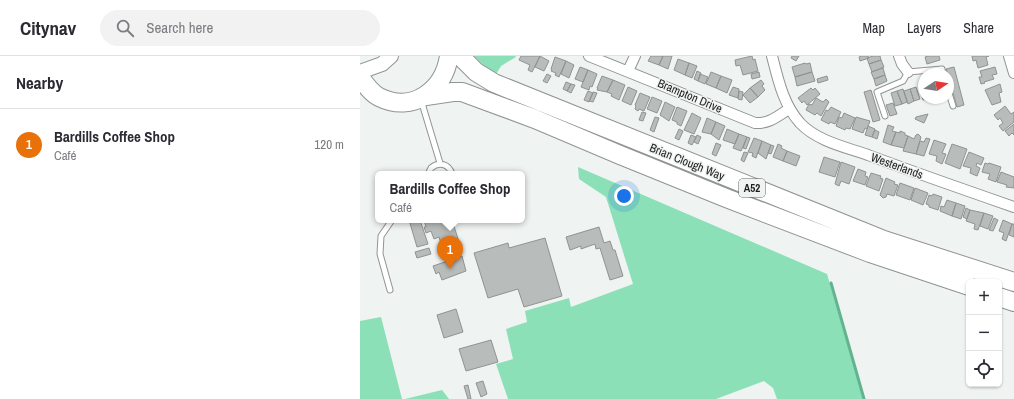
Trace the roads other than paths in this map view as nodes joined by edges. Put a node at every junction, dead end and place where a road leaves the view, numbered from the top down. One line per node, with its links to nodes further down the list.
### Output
1 (391, 56): 11 (main road)
2 (449, 56): 17 (highway)
3 (460, 56): 25 (highway, Brian Clough Way / A52)
4 (589, 56): 9 (street, Brampton Drive)
5 (635, 56): 9 (street)
6 (772, 56): 18 (street, Westerlands)
7 (899, 56): 12 (street)
8 (1009, 56): 13 (street)
9 (628, 71): 18 (street, Brampton Drive)
10 (918, 71): 12 (lane)
11 (360, 72)
12 (908, 72): 19 (lane)
13 (1014, 73)
14 (360, 76): 16 (highway)
15 (360, 93): 16 (main road)
16 (378, 96): 17 (highway, Brian Clough Way)
17 (423, 97): 20 (lane); 26 (highway, Brian Clough Way / A52)
18 (789, 109): 23 (street, Westerlands)
19 (884, 116)
20 (440, 163): 21 (lane); 22 (lane)
21 (430, 171)
22 (451, 171)
23 (1014, 207)
24 (390, 223): 27 (lane)
25 (1014, 282)
26 (966, 285)
27 (390, 290)
28 (1002, 298): 29 (highway)
29 (1014, 302)

